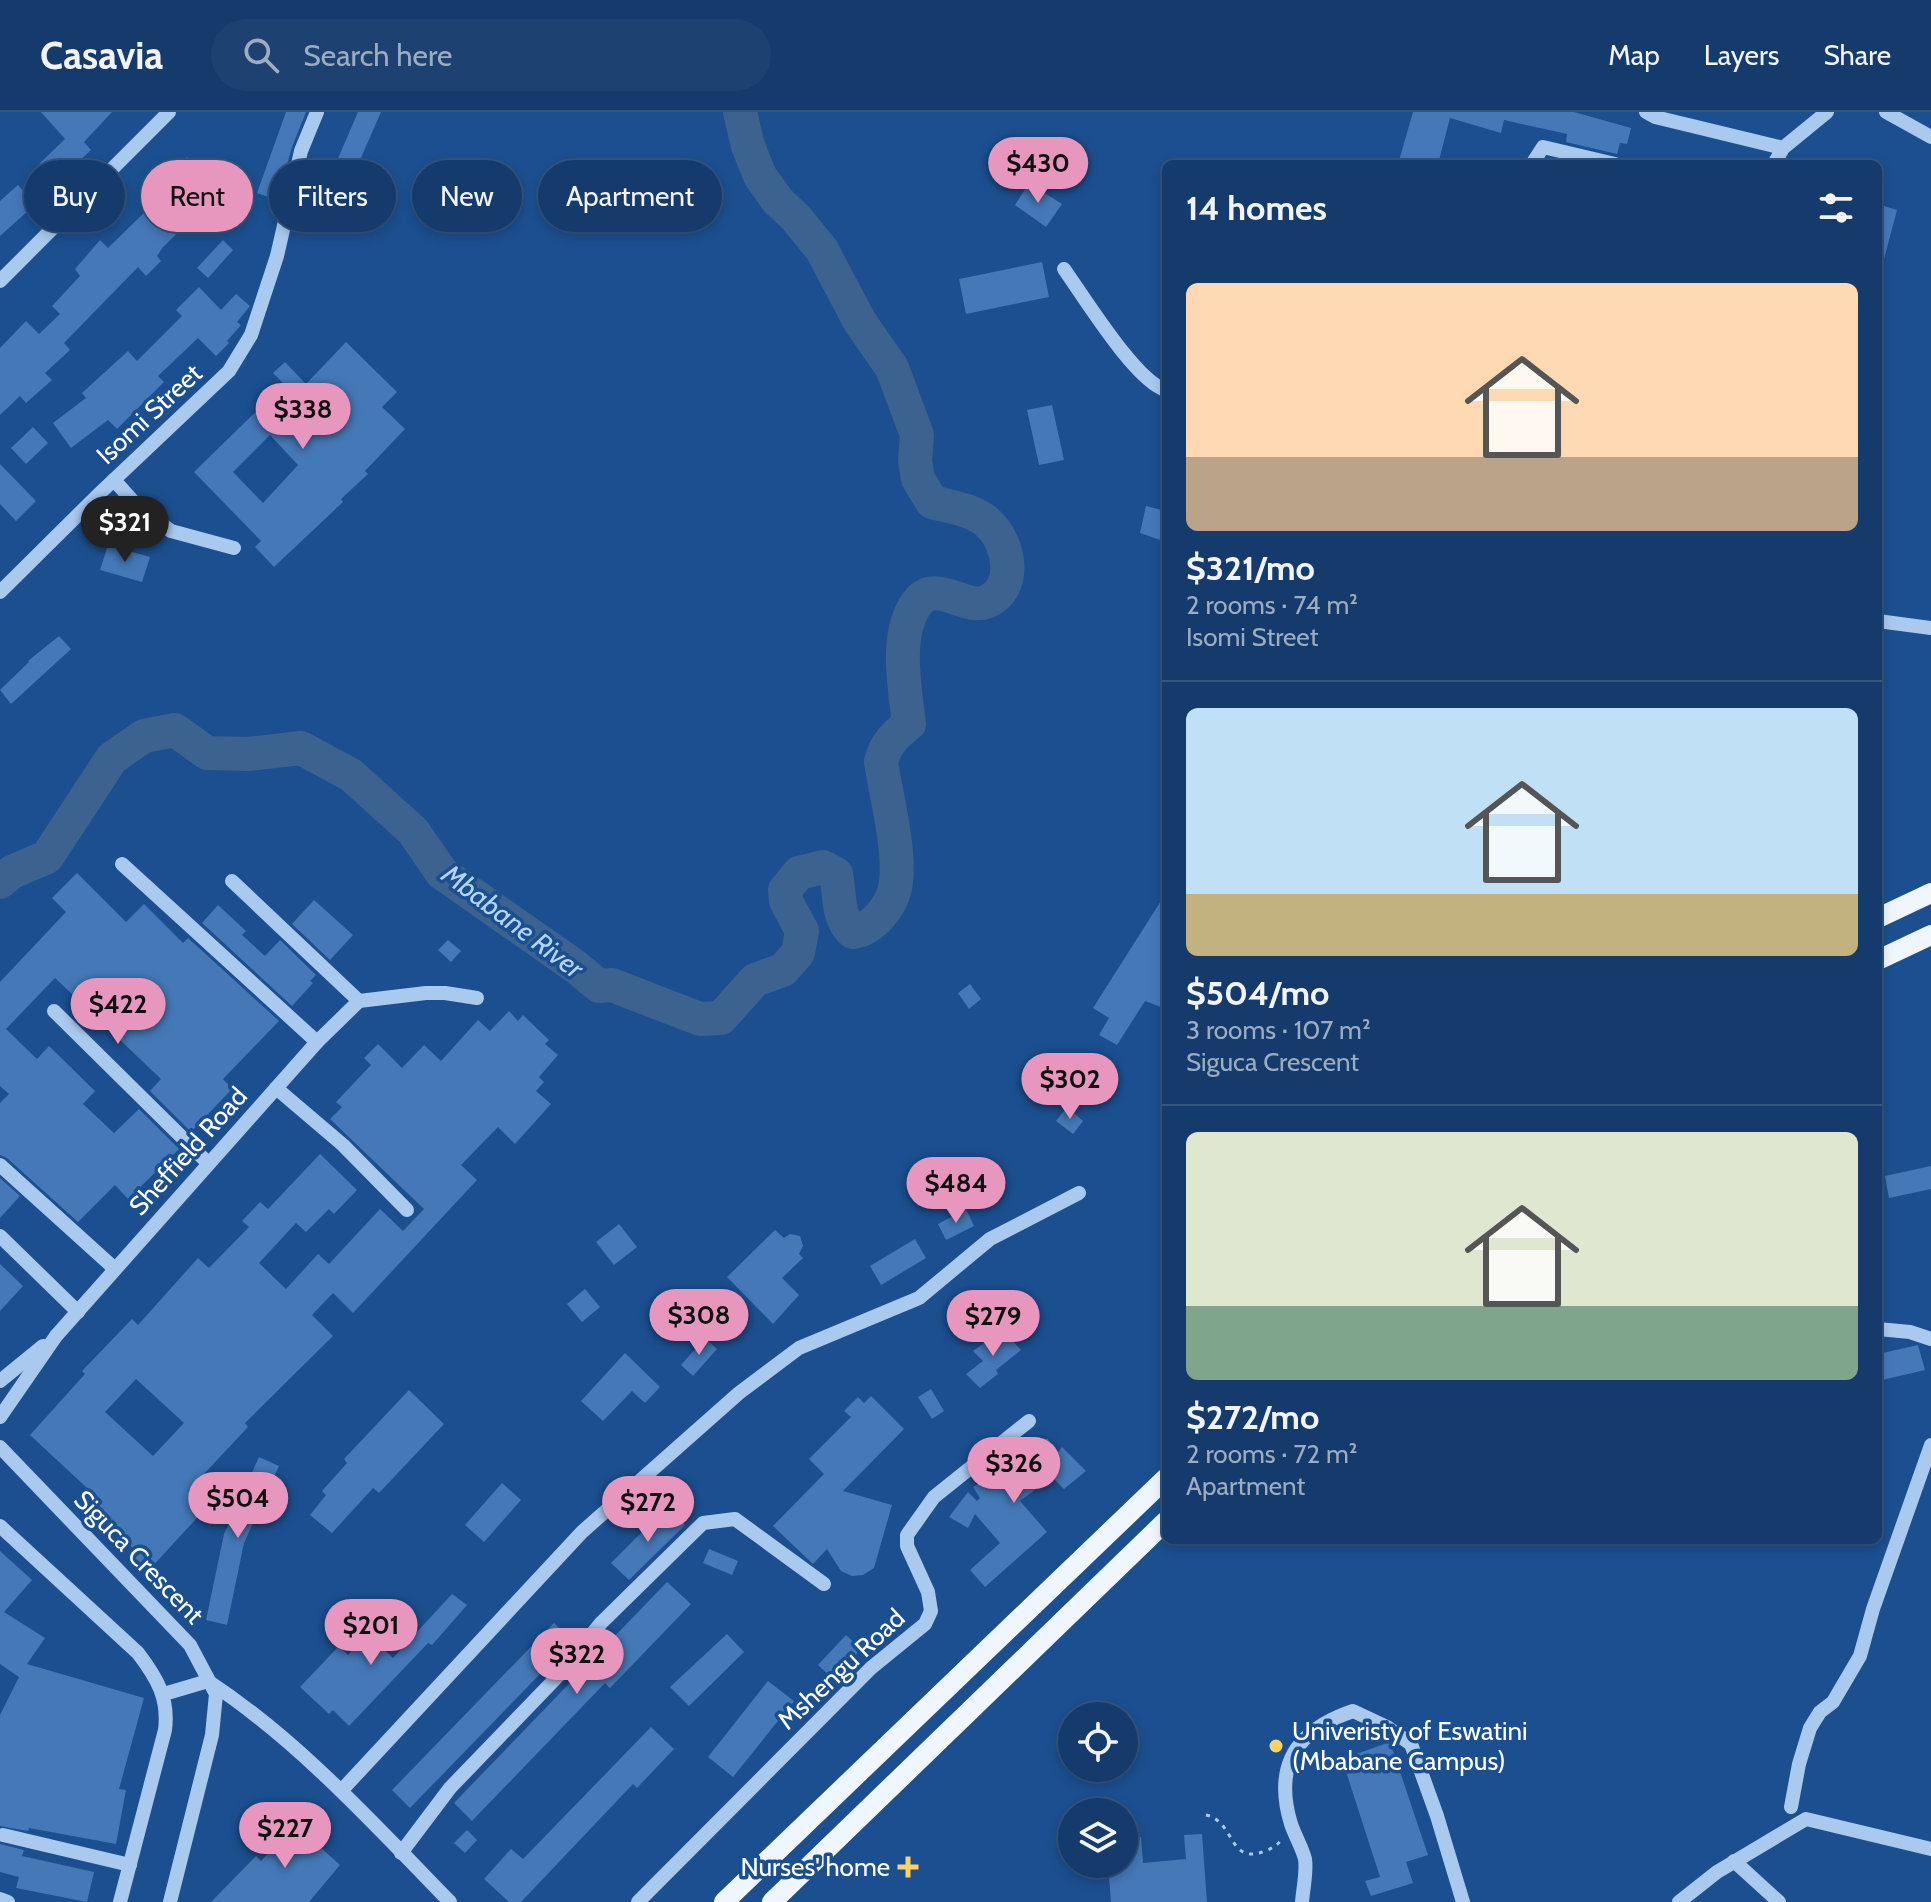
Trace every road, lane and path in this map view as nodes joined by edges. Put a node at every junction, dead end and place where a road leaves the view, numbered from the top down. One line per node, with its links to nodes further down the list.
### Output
1 (169, 112): 12 (street)
2 (317, 112): 14 (street, Isomi Street)
3 (1646, 112): 7 (street)
4 (1827, 112): 7 (street)
5 (1886, 112): 6 (street)
6 (1931, 137)
7 (1783, 148): 10 (street)
8 (1535, 160): 9 (street)
9 (1598, 160)
10 (1776, 160)
11 (1064, 269): 13 (street)
12 (0, 281)
13 (1162, 389)
14 (114, 480): 15 (street); 16 (street, Isomi Street)
15 (234, 548)
16 (0, 592)
17 (1882, 622): 18 (street)
18 (1931, 628)
19 (122, 864): 28 (street)
20 (232, 881): 26 (street)
21 (1931, 893): 22 (main road)
22 (1882, 916)
23 (1931, 935): 24 (main road)
24 (1882, 958)
25 (477, 998): 26 (street)
26 (359, 1001): 28 (street, Sheffield Road)
27 (54, 1011): 30 (street)
28 (317, 1042): 29 (street, Sheffield Road)
29 (276, 1088): 30 (street, Sheffield Road); 33 (street)
30 (208, 1163): 35 (street, Sheffield Road)
31 (0, 1165): 35 (street)
32 (1079, 1193): 51 (street)
33 (407, 1210)
34 (0, 1236): 36 (street)
35 (115, 1269): 36 (street, Sheffield Road)
36 (78, 1312): 38 (street, Sheffield Road)
37 (1882, 1329): 39 (street)
38 (56, 1336): 40 (street, Sheffield Road); 41 (street, Sheffield Road)
39 (1931, 1339)
40 (0, 1381)
41 (0, 1417)
42 (1029, 1421): 65 (street, Mshengu Road)
43 (1931, 1445): 52 (street)
44 (0, 1447): 49 (street, Siguca Crescent)
45 (1162, 1482): 66 (main road)
46 (1162, 1525): 67 (main road)
47 (0, 1526): 50 (street)
48 (824, 1584): 57 (street)
49 (208, 1681): 50 (street); 51 (street); 63 (street, Siguca Crescent)
50 (164, 1694): 59 (street)
51 (341, 1791): 57 (street)
52 (1791, 1807)
53 (1206, 1815): 54 (path)
54 (1291, 1823): 68 (street); 69 (street)
55 (3, 1835): 59 (street)
56 (1931, 1849): 58 (street)
57 (401, 1853): 64 (street)
58 (1734, 1861): 70 (street); 71 (street)
59 (130, 1865): 62 (street)
60 (0, 1899): 61 (street)
61 (8, 1902)
62 (120, 1902)
63 (170, 1902)
64 (450, 1902)
65 (638, 1902)
66 (724, 1902)
67 (772, 1902)
68 (1302, 1902)
69 (1463, 1902)
70 (1679, 1902)
71 (1779, 1902)

